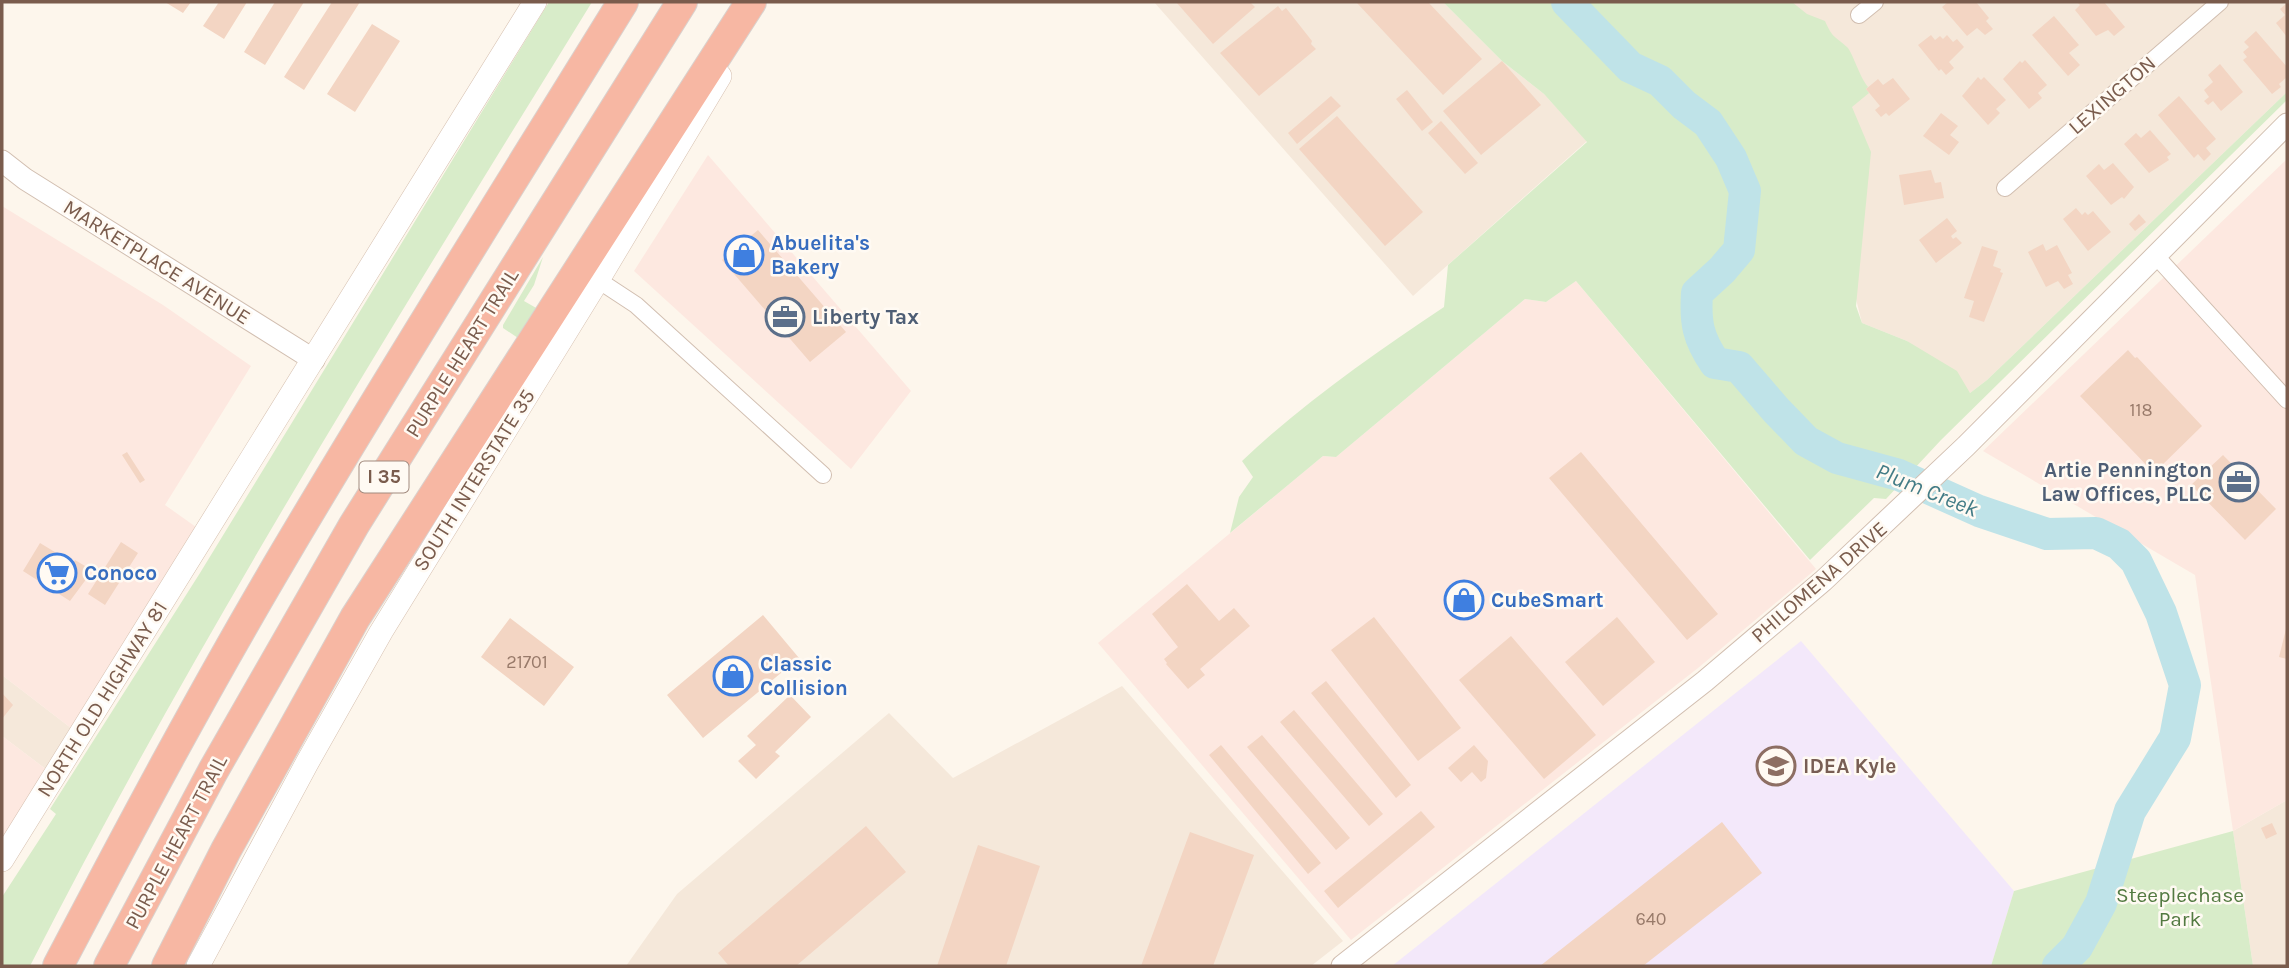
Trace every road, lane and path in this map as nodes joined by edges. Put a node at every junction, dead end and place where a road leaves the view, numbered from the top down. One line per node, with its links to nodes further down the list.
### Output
1 (535, 2): 14 (main road)
2 (623, 2): 18 (highway, I 35)
3 (682, 2): 19 (highway, PURPLE HEART TRAIL / I 35)
4 (751, 2): 20 (highway)
5 (764, 2): 13 (main road, SOUTH INTERSTATE 35)
6 (1875, 2): 8 (street)
7 (2220, 2): 11 (street, LEXINGTON)
8 (1860, 15)
9 (2287, 124): 12 (street, PHILOMENA DRIVE)
10 (2, 161): 14 (street, MARKETPLACE AVENUE)
11 (2005, 188)
12 (2156, 256): 15 (street); 22 (street, PHILOMENA DRIVE)
13 (598, 280): 16 (street); 21 (main road, SOUTH INTERSTATE 35)
14 (314, 360): 17 (main road, NORTH OLD HIGHWAY 81)
15 (2287, 400)
16 (823, 475)
17 (2, 860)
18 (58, 966)
19 (110, 966)
20 (167, 966)
21 (198, 966)
22 (1342, 966)

